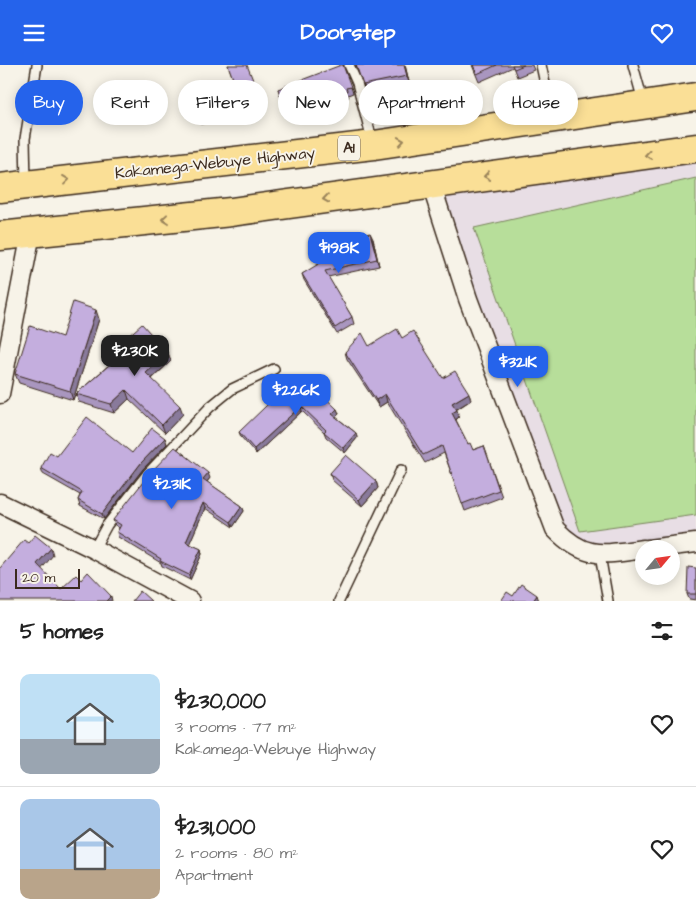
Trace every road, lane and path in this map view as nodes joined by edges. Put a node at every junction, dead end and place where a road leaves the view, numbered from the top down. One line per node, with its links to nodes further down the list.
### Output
1 (37, 65): 13 (lane)
2 (349, 65): 10 (lane)
3 (541, 65): 5 (lane)
4 (634, 65): 7 (lane)
5 (544, 80)
6 (696, 97): 7 (highway, Kakamega-Webuye Highway / A1)
7 (644, 105): 8 (highway, Kakamega-Webuye Highway / A1)
8 (578, 114)
9 (507, 125): 10 (highway, Kakamega-Webuye Highway / A1, one-way to 9)
10 (374, 145): 13 (highway, Kakamega-Webuye Highway / A1, one-way to 10)
11 (696, 148): 12 (highway, one-way to 12)
12 (431, 184): 14 (highway, one-way to 14); 24 (street)
13 (13, 186)
14 (31, 233): 15 (highway); 17 (street)
15 (0, 236)
16 (274, 369): 22 (lane)
17 (0, 394)
18 (401, 470): 26 (lane)
19 (0, 503): 22 (street)
20 (696, 543): 21 (street)
21 (680, 545)
22 (94, 549): 25 (street)
23 (635, 550): 24 (street)
24 (600, 555): 27 (lane)
25 (190, 601)
26 (338, 601)
27 (608, 601)

